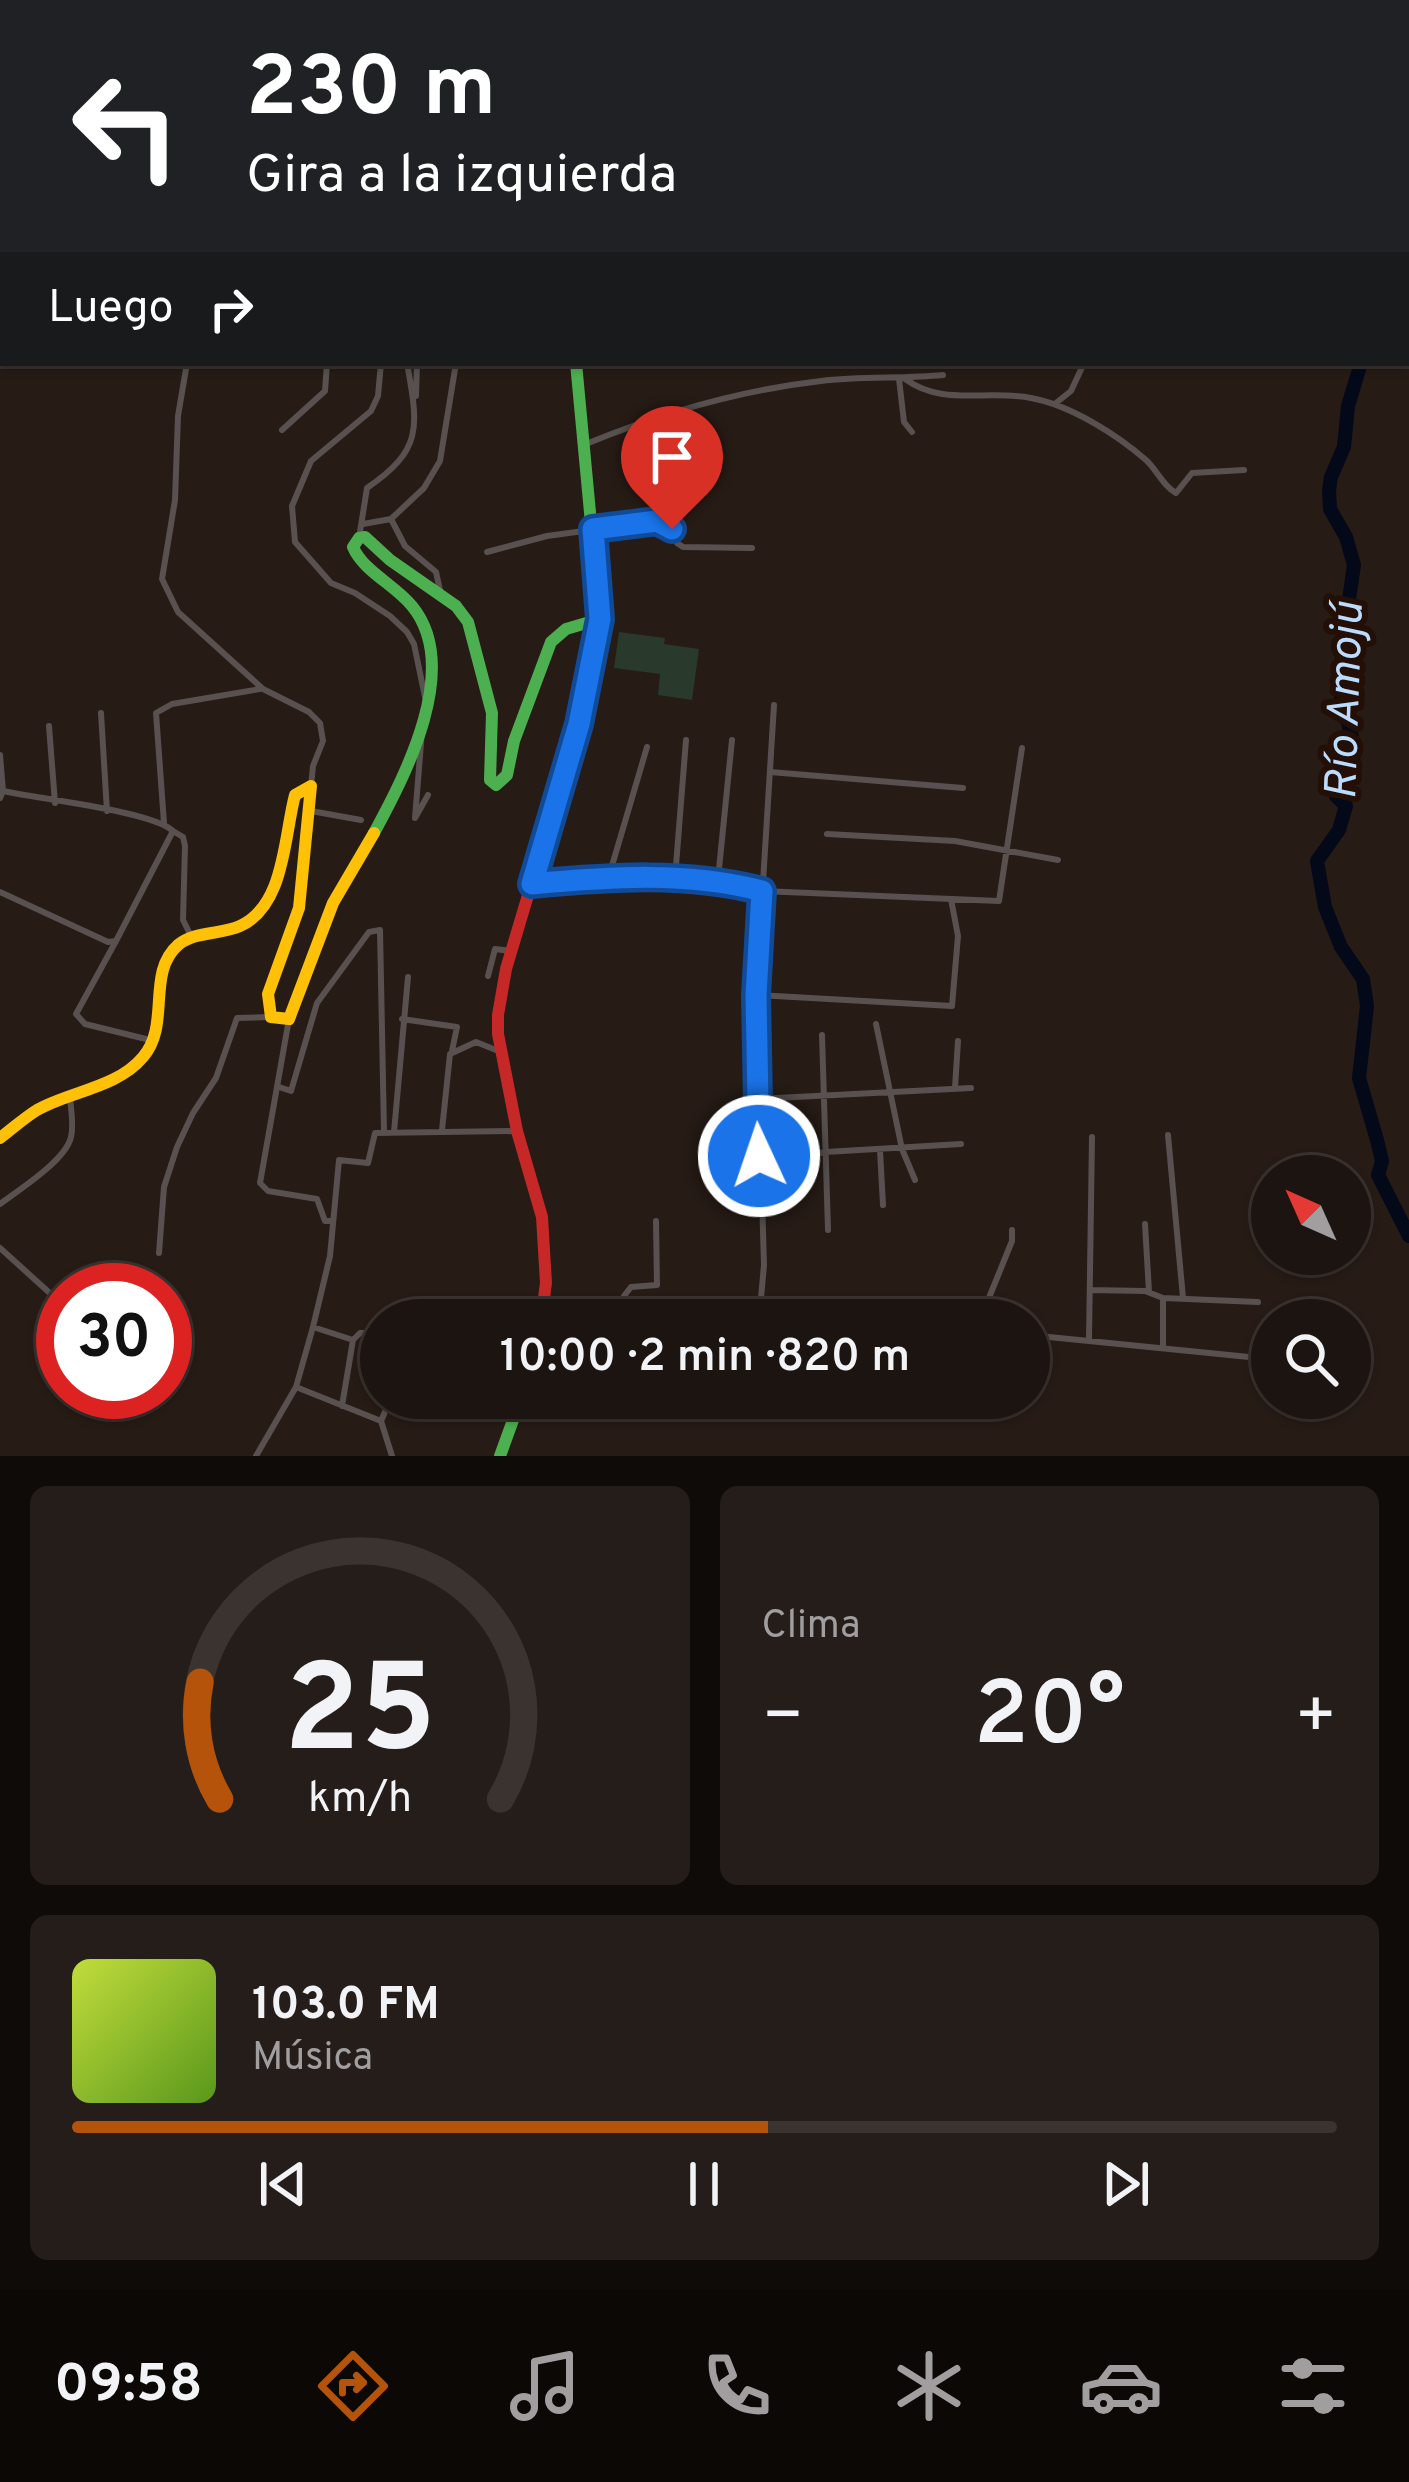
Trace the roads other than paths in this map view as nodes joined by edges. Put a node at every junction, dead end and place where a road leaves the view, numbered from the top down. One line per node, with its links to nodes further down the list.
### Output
1 (186, 366): 24 (street)
2 (327, 366): 13 (street)
3 (381, 366): 25 (street)
4 (407, 366): 12 (street)
5 (417, 366): 12 (street)
6 (456, 366): 17 (street)
7 (576, 366): 15 (main road)
8 (1083, 366): 11 (street)
9 (943, 375): 10 (street)
10 (901, 378): 11 (street); 14 (street); 15 (street)
11 (1052, 404): 16 (street)
12 (414, 406): 19 (street)
13 (282, 430)
14 (912, 432)
15 (586, 445): 18 (main road)
16 (1244, 470)
17 (391, 519): 19 (street); 22 (street)
18 (593, 529): 20 (street); 21 (street); 23 (main road)
19 (361, 531): 22 (main road); 25 (main road)
20 (752, 548)
21 (487, 552)
22 (442, 595): 23 (main road)
23 (600, 619): 52 (main road)
24 (263, 688): 36 (street); 44 (street)
25 (428, 705): 29 (main road)
26 (774, 705): 35 (street)
27 (101, 713): 41 (street)
28 (49, 726): 40 (street)
29 (419, 726): 38 (street); 63 (main road)
30 (686, 740): 50 (street)
31 (732, 740): 51 (street)
32 (647, 747): 49 (street)
33 (1022, 748): 47 (street)
34 (0, 755): 39 (street)
35 (770, 772): 37 (street); 53 (street)
36 (311, 786): 42 (main road); 56 (main road)
37 (963, 788)
38 (428, 794)
39 (1, 795): 40 (street)
40 (55, 802): 41 (street)
41 (107, 811): 44 (street)
42 (311, 811): 43 (street); 62 (main road)
43 (361, 820)
44 (164, 823): 45 (street)
45 (173, 831): 56 (street); 57 (street)
46 (827, 834): 47 (street)
47 (1006, 849): 48 (street); 55 (street)
48 (1058, 860)
49 (608, 877): 50 (street); 52 (street)
50 (675, 878): 51 (street)
51 (718, 879): 53 (street)
52 (532, 884): 58 (main road)
53 (762, 891): 55 (street); 61 (street)
54 (0, 892): 57 (street)
55 (951, 899): 61 (street)
56 (191, 936): 67 (main road)
57 (116, 941): 67 (street)
58 (511, 951): 59 (street); 70 (main road)
59 (488, 976)
60 (409, 977): 64 (street)
61 (756, 995): 77 (street)
62 (272, 1017): 63 (main road); 98 (street)
63 (289, 1019): 71 (street)
64 (402, 1019): 69 (street); 80 (street)
65 (876, 1024): 74 (street)
66 (822, 1035): 76 (street)
67 (154, 1041): 75 (main road)
68 (958, 1041): 72 (street)
69 (452, 1051): 70 (street); 78 (street)
70 (501, 1052): 79 (main road)
71 (279, 1088): 80 (street); 90 (street)
72 (955, 1088): 73 (street); 74 (street)
73 (971, 1088)
74 (889, 1090): 76 (street); 85 (street)
75 (70, 1094): 83 (main road); 91 (street)
76 (822, 1095): 77 (street); 87 (street)
77 (756, 1099): 88 (street)
78 (442, 1130): 79 (street); 80 (street)
79 (517, 1131): 104 (main road)
80 (389, 1132): 90 (street)
81 (1168, 1135): 103 (street)
82 (1092, 1137): 100 (street)
83 (0, 1138)
84 (961, 1144): 85 (street)
85 (902, 1149): 86 (street); 89 (street)
86 (880, 1150): 87 (street); 92 (street)
87 (823, 1152): 88 (street); 95 (street)
88 (759, 1156): 106 (street)
89 (915, 1180)
90 (334, 1185): 109 (street)
91 (0, 1204)
92 (884, 1205)
93 (656, 1221): 105 (street)
94 (1145, 1224): 101 (street)
95 (828, 1230)
96 (1012, 1230): 107 (street)
97 (0, 1248): 99 (street)
98 (159, 1253)
99 (36, 1285)
100 (1090, 1290): 101 (street); 113 (street)
101 (1149, 1292): 102 (street)
102 (1163, 1298): 103 (street); 114 (street)
103 (1183, 1298): 108 (street)
104 (544, 1299)
105 (624, 1299)
106 (761, 1299)
107 (989, 1299)
108 (1251, 1302)
109 (313, 1327): 112 (street); 116 (street)
110 (360, 1333): 112 (street)
111 (1050, 1337): 113 (street)
112 (352, 1340): 117 (street)
113 (1089, 1340): 114 (street)
114 (1162, 1348): 115 (street)
115 (1249, 1357)
116 (296, 1387): 117 (street); 120 (street)
117 (342, 1406): 119 (street)
118 (513, 1419): 122 (main road)
119 (381, 1421): 121 (street)
120 (256, 1456)
121 (392, 1456)
122 (500, 1456)

